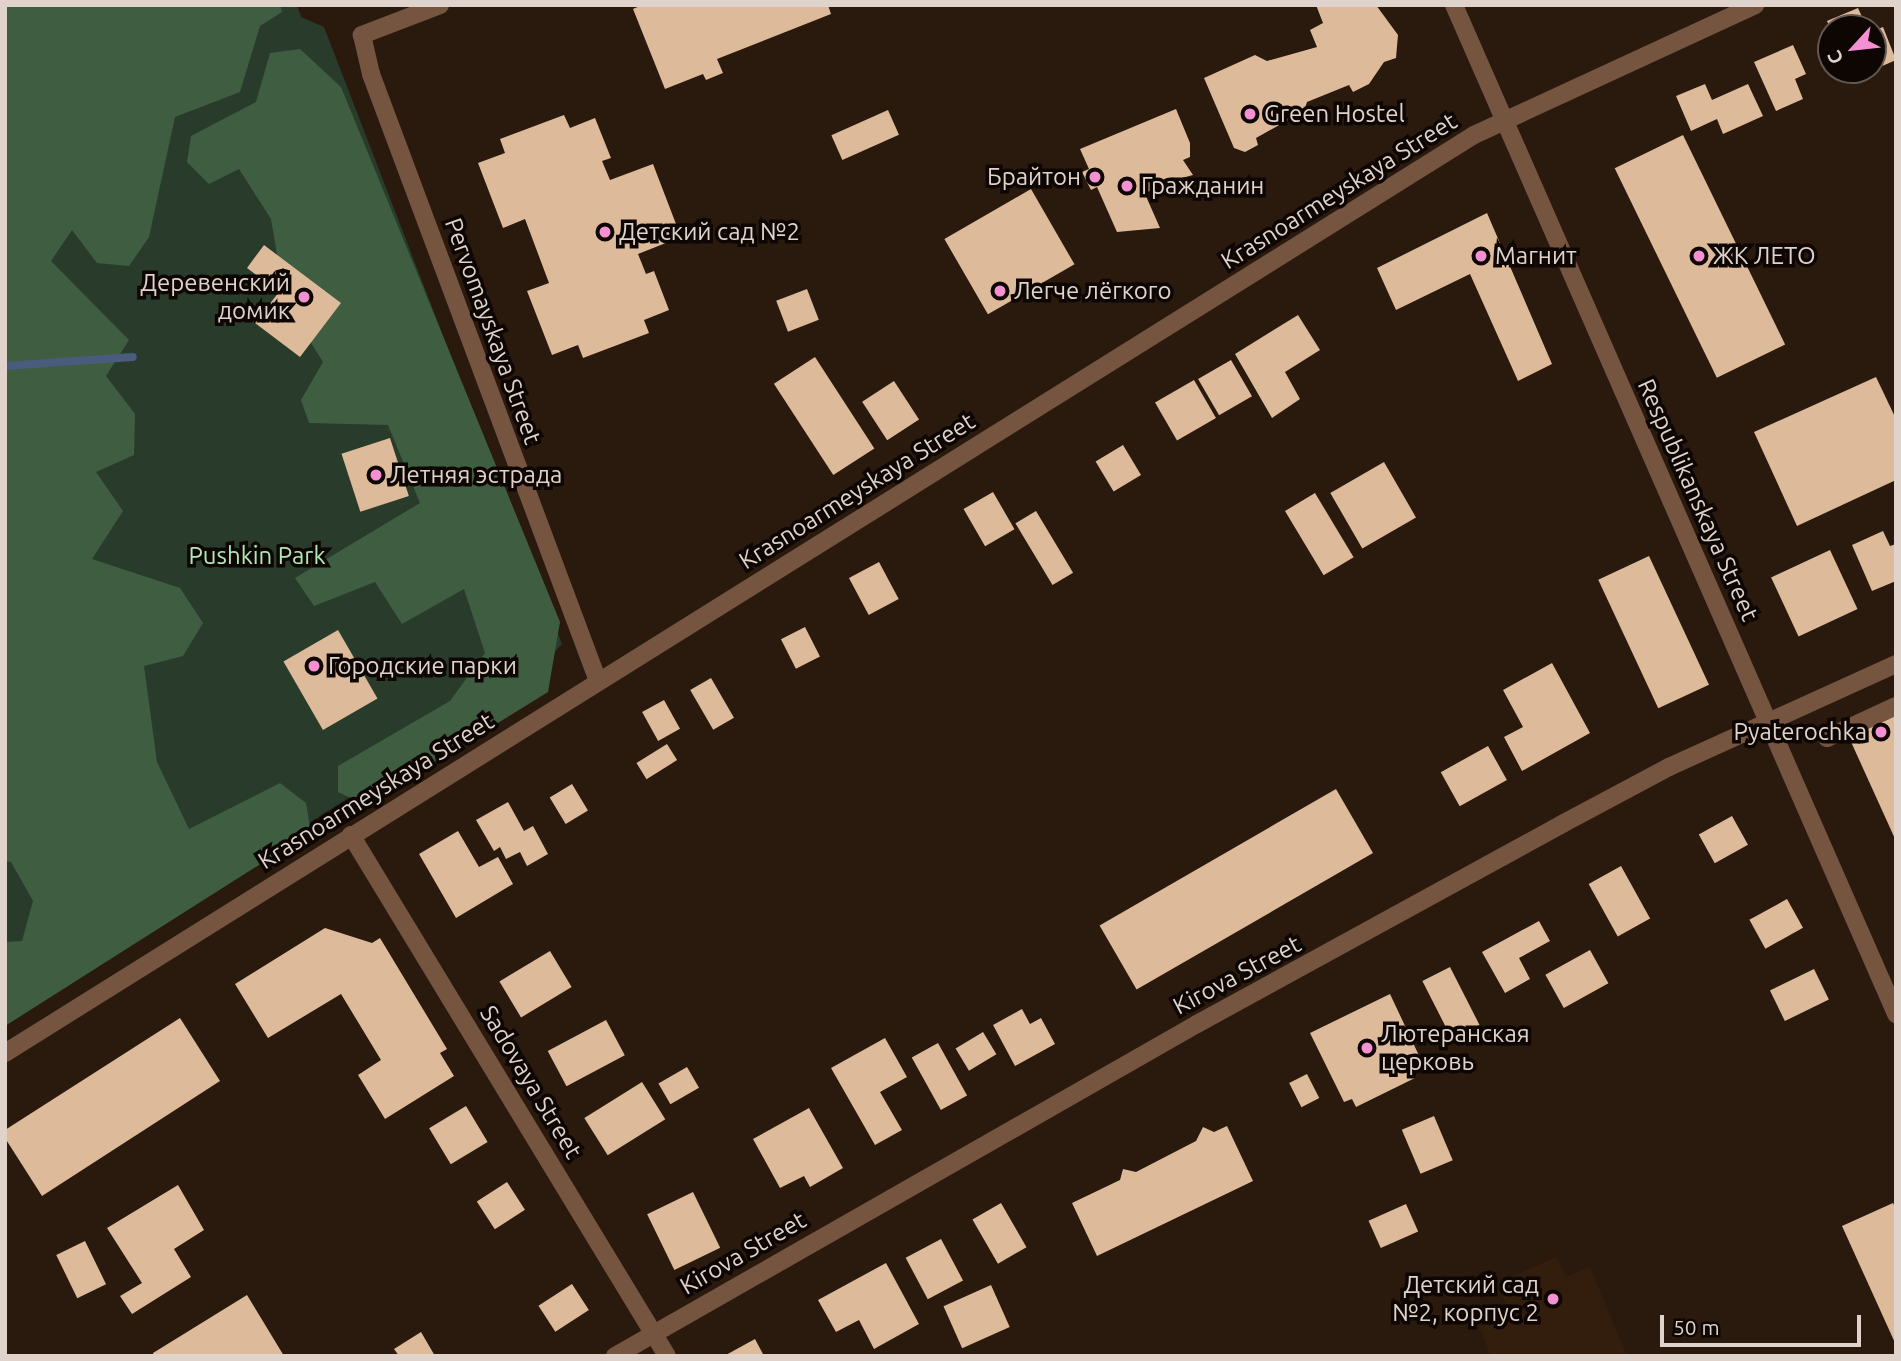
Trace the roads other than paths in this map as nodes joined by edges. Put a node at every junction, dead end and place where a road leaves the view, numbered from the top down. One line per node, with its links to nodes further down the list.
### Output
1 (440, 5): 6 (street, Pervomayskaya Street)
2 (1454, 5): 4 (street, Respublikanskaya Street)
3 (1755, 5): 4 (street, Krasnoarmeyskaya Street)
4 (1506, 119): 6 (street, Krasnoarmeyskaya Street); 8 (street, Respublikanskaya Street)
5 (1896, 664): 8 (street, Kirova Street)
6 (598, 681): 10 (street, Krasnoarmeyskaya Street)
7 (1896, 706): 9 (street)
8 (1768, 720): 11 (street, Respublikanskaya Street); 13 (street, Kirova Street)
9 (1827, 738)
10 (351, 835): 12 (street, Krasnoarmeyskaya Street); 13 (street, Sadovaya Street)
11 (1896, 1014)
12 (5, 1053)
13 (654, 1332): 14 (street, Kirova Street); 15 (street, Sadovaya Street)
14 (615, 1356)
15 (667, 1356)

